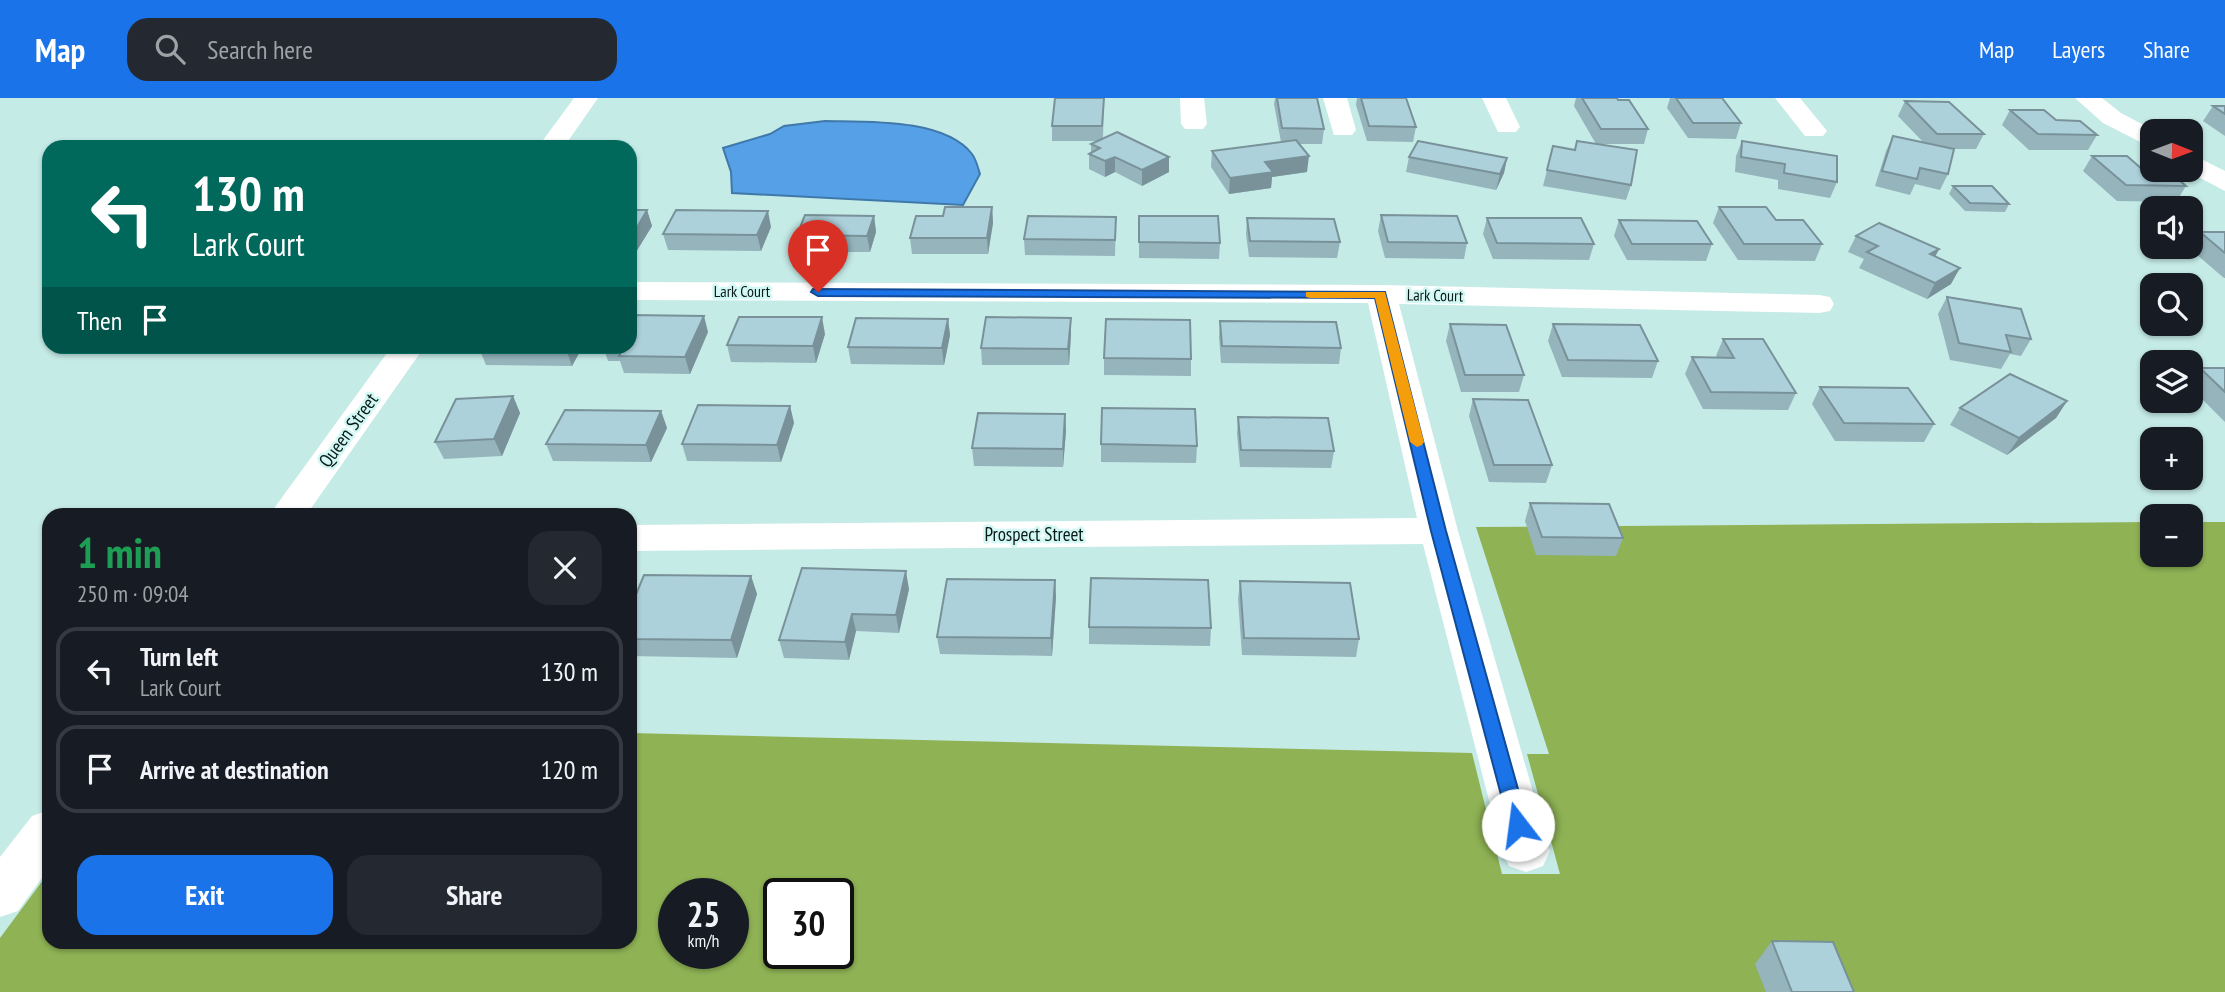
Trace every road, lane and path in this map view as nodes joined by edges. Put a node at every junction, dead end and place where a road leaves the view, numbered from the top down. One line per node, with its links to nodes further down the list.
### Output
1 (586, 98): 12 (street)
2 (1192, 98): 7 (street)
3 (1335, 98): 9 (street)
4 (1494, 98): 8 (street)
5 (1787, 98): 10 (street)
6 (2087, 98): 11 (street)
7 (1194, 124)
8 (1507, 127)
9 (1343, 130)
10 (1814, 131)
11 (2140, 133)
12 (556, 140)
13 (2203, 169): 14 (street)
14 (2225, 183)
15 (637, 290): 16 (street, Lark Court)
16 (1381, 294): 17 (street, Lark Court); 20 (street)
17 (1819, 304)
18 (402, 354): 19 (street, Queen Street)
19 (292, 508)
20 (1438, 531): 21 (street, Prospect Street); 23 (street)
21 (637, 538)
22 (42, 839): 24 (street)
23 (1526, 851)
24 (0, 895)

